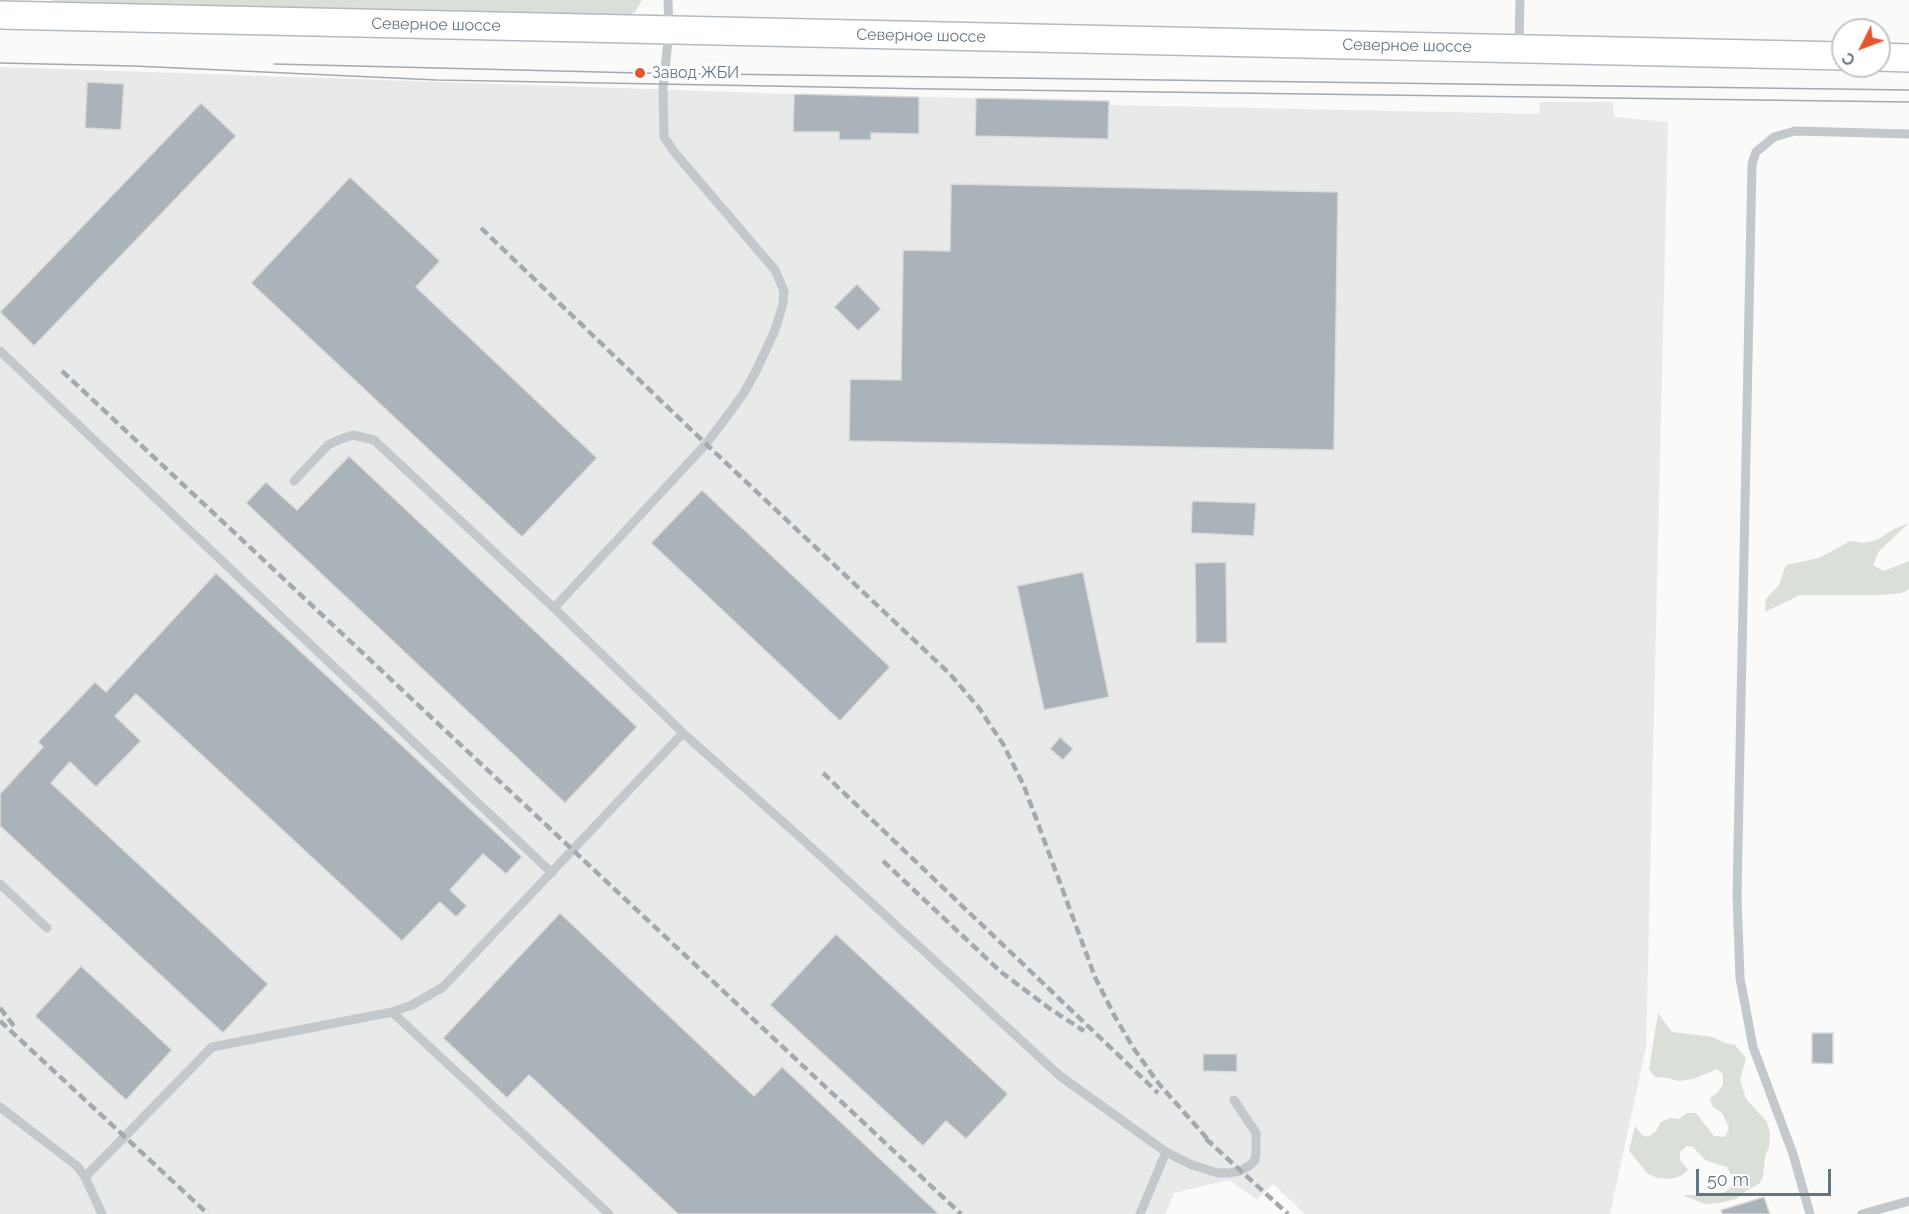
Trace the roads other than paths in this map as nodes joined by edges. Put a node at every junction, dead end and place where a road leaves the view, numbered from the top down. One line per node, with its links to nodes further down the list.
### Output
1 (668, 0): 4 (lane)
2 (1520, 0): 5 (lane)
3 (0, 15): 4 (main road, Северное шоссе)
4 (669, 31): 5 (main road, Северное шоссе); 12 (lane)
5 (1519, 47): 6 (main road, Северное шоссе)
6 (1831, 56)
7 (1891, 57): 8 (main road)
8 (1909, 58)
9 (1909, 134): 26 (lane)
10 (0, 351): 14 (lane)
11 (294, 481): 12 (lane)
12 (554, 608): 13 (lane)
13 (684, 733): 14 (lane); 20 (lane)
14 (552, 873): 17 (lane)
15 (0, 884): 16 (lane)
16 (47, 928)
17 (392, 1012): 21 (lane); 24 (lane)
18 (1234, 1100): 20 (lane)
19 (0, 1107): 21 (lane)
20 (1166, 1152): 25 (lane)
21 (85, 1177): 23 (lane)
22 (1909, 1201): 27 (lane)
23 (102, 1214)
24 (609, 1214)
25 (1140, 1214)
26 (1810, 1214)
27 (1862, 1214)

